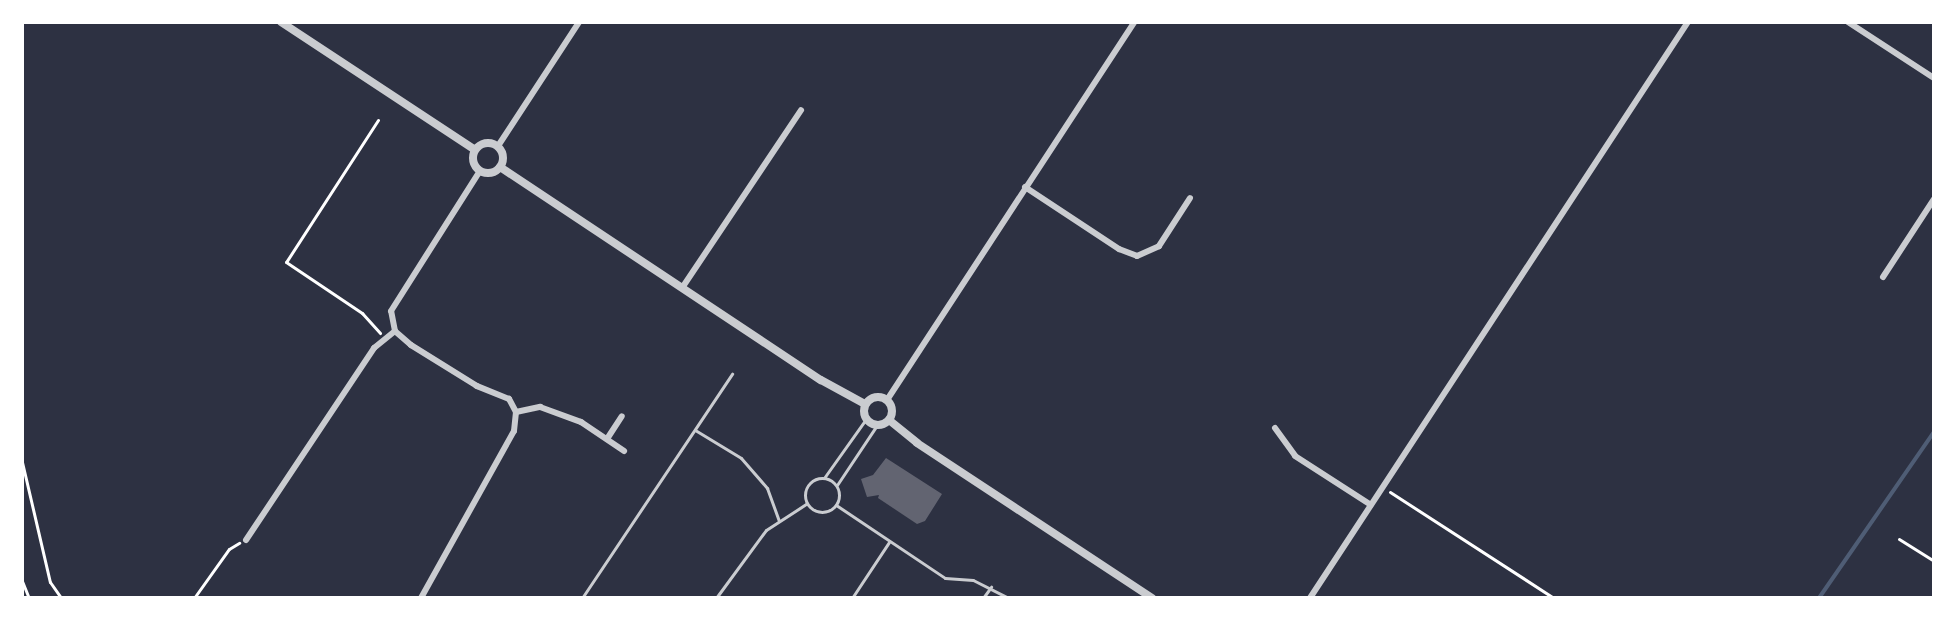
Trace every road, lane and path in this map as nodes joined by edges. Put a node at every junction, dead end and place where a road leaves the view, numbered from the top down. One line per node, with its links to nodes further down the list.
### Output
1 (281, 22): 10 (street)
2 (579, 22): 9 (street)
3 (1134, 22): 13 (street)
4 (1688, 22): 35 (street)
5 (1848, 22): 6 (street)
6 (1934, 78)
7 (801, 110): 17 (street)
8 (378, 120): 19 (path)
9 (498, 146): 10 (street); 11 (street)
10 (475, 150): 12 (street)
11 (500, 167): 12 (street); 17 (street)
12 (480, 171): 18 (street)
13 (1025, 187): 14 (street); 21 (street)
14 (1190, 198)
15 (1934, 199): 16 (street)
16 (1883, 277)
17 (682, 288): 22 (street)
18 (395, 331): 19 (street); 23 (street)
19 (385, 339): 41 (street)
20 (732, 374): 29 (lane)
21 (887, 400): 22 (street); 26 (street)
22 (865, 404): 25 (street)
23 (516, 412): 30 (street); 49 (street)
24 (622, 416): 30 (street)
25 (866, 419): 27 (street); 33 (lane)
26 (889, 420): 27 (street); 55 (street)
27 (877, 425): 34 (lane)
28 (1275, 428): 38 (street)
29 (695, 430): 39 (lane); 50 (lane)
30 (607, 439): 31 (street)
31 (624, 451)
32 (22, 462): 47 (path)
33 (824, 478): 34 (lane); 36 (lane)
34 (837, 486): 37 (lane)
35 (1383, 487): 38 (street); 57 (path)
36 (806, 504): 37 (lane); 39 (lane)
37 (836, 505): 42 (lane)
38 (1371, 505): 56 (street)
39 (779, 521): 51 (lane)
40 (1899, 539): 43 (path)
41 (246, 540): 48 (path)
42 (889, 542): 45 (lane); 52 (lane)
43 (1934, 561)
44 (22, 581): 46 (path)
45 (991, 587): 53 (lane); 54 (lane)
46 (29, 598)
47 (61, 598)
48 (194, 598)
49 (421, 598)
50 (582, 598)
51 (716, 598)
52 (852, 598)
53 (983, 598)
54 (1008, 598)
55 (1152, 598)
56 (1310, 598)
57 (1554, 598)

